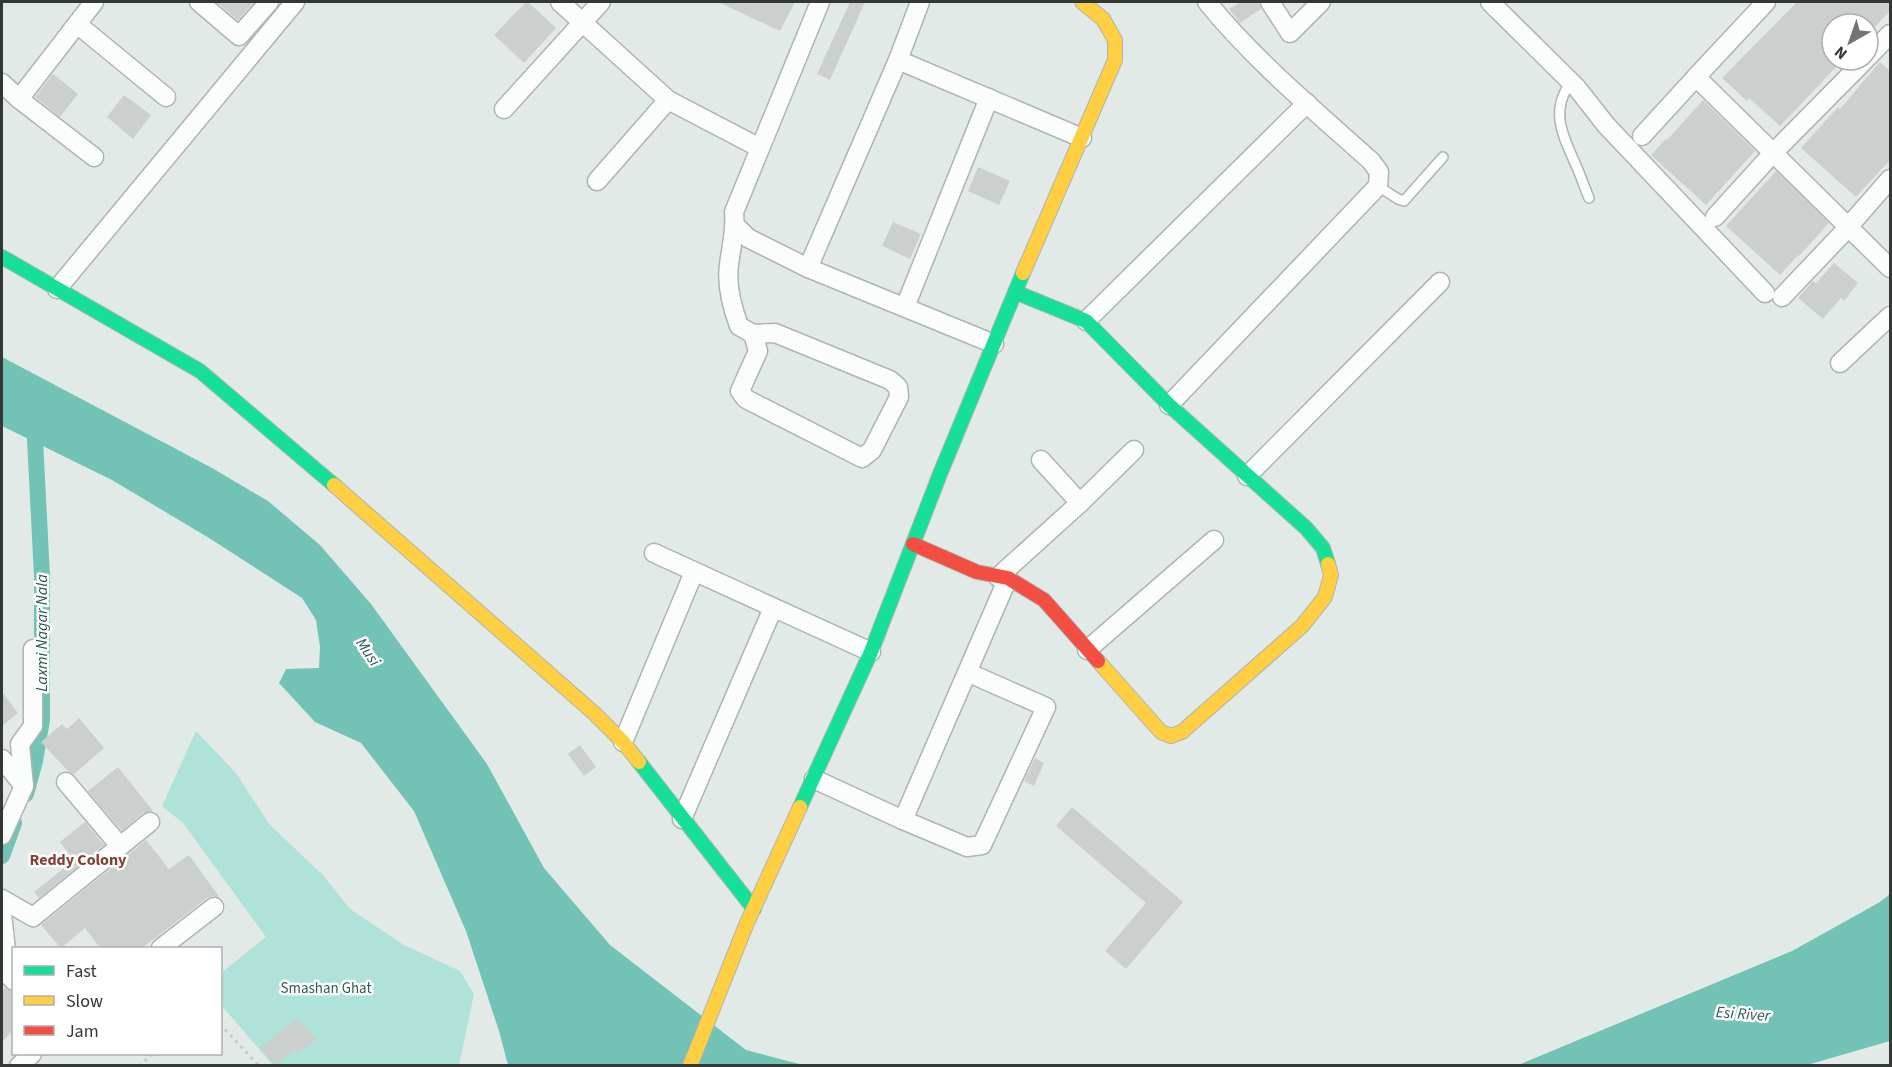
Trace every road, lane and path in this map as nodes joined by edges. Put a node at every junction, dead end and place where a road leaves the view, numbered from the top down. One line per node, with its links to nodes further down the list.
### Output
1 (94, 2): 16 (street)
2 (199, 2): 3 (street)
3 (269, 2)
4 (295, 2): 45 (street)
5 (560, 2): 15 (street)
6 (601, 2): 15 (street)
7 (820, 2): 30 (street)
8 (920, 2): 17 (street)
9 (1082, 2): 29 (street)
10 (1207, 2): 26 (street)
11 (1270, 2): 12 (street)
12 (1321, 2)
13 (1490, 2): 20 (street)
14 (1766, 2): 19 (street)
15 (584, 22): 25 (street); 27 (street)
16 (77, 24): 22 (street); 24 (street)
17 (898, 60): 23 (street); 42 (street)
18 (1852, 72): 31 (street)
19 (1696, 77): 28 (street); 31 (street)
20 (1571, 82): 37 (lane); 40 (street)
21 (2, 83): 24 (street)
22 (166, 97)
23 (989, 98): 29 (street); 47 (street)
24 (19, 99): 32 (street)
25 (668, 100): 30 (street); 35 (street)
26 (1307, 103): 36 (street); 49 (street)
27 (504, 109)
28 (1642, 136)
29 (1082, 138): 46 (street)
30 (760, 148): 39 (street)
31 (1773, 153): 38 (street); 40 (street)
32 (94, 157)
33 (1443, 157): 36 (lane)
34 (1890, 179): 40 (street)
35 (597, 181)
36 (1378, 186): 53 (street)
37 (1589, 198)
38 (1715, 217)
39 (735, 225): 42 (street); 50 (street)
40 (1849, 225): 43 (street)
41 (2, 257): 45 (street)
42 (808, 267): 47 (street)
43 (1890, 268)
44 (1440, 282): 56 (street)
45 (57, 289): 68 (street)
46 (1016, 292): 49 (street); 51 (street)
47 (905, 308): 51 (street)
48 (1890, 316): 52 (street)
49 (1086, 321): 53 (street)
50 (753, 333): 50 (street)
51 (994, 344): 59 (street)
52 (1840, 363)
53 (1169, 405): 56 (street)
54 (1134, 450): 57 (street)
55 (1041, 459): 57 (street)
56 (1247, 477): 65 (street)
57 (1080, 503): 62 (street)
58 (1214, 540): 65 (street)
59 (913, 544): 62 (street); 66 (street)
60 (654, 553): 61 (street)
61 (694, 572): 63 (street); 68 (street)
62 (1003, 578): 65 (street); 67 (street)
63 (773, 608): 66 (street); 73 (street)
64 (33, 650): 72 (street)
65 (1087, 650)
66 (871, 652): 70 (street)
67 (969, 673): 74 (street); 74 (street)
68 (623, 742): 73 (street)
69 (2, 759): 72 (street)
70 (814, 779): 74 (street); 80 (street)
71 (66, 782): 77 (street)
72 (24, 786): 76 (street)
73 (682, 819): 80 (street)
74 (903, 820)
75 (150, 822): 77 (street)
76 (2, 835)
77 (120, 846): 78 (street)
78 (2, 899)
79 (214, 907): 82 (street)
80 (754, 909): 88 (street)
81 (2, 914): 83 (street)
82 (162, 947)
83 (12, 979)
84 (222, 1026): 87 (path)
85 (151, 1055): 86 (path)
86 (139, 1065)
87 (259, 1065)
88 (690, 1065)

